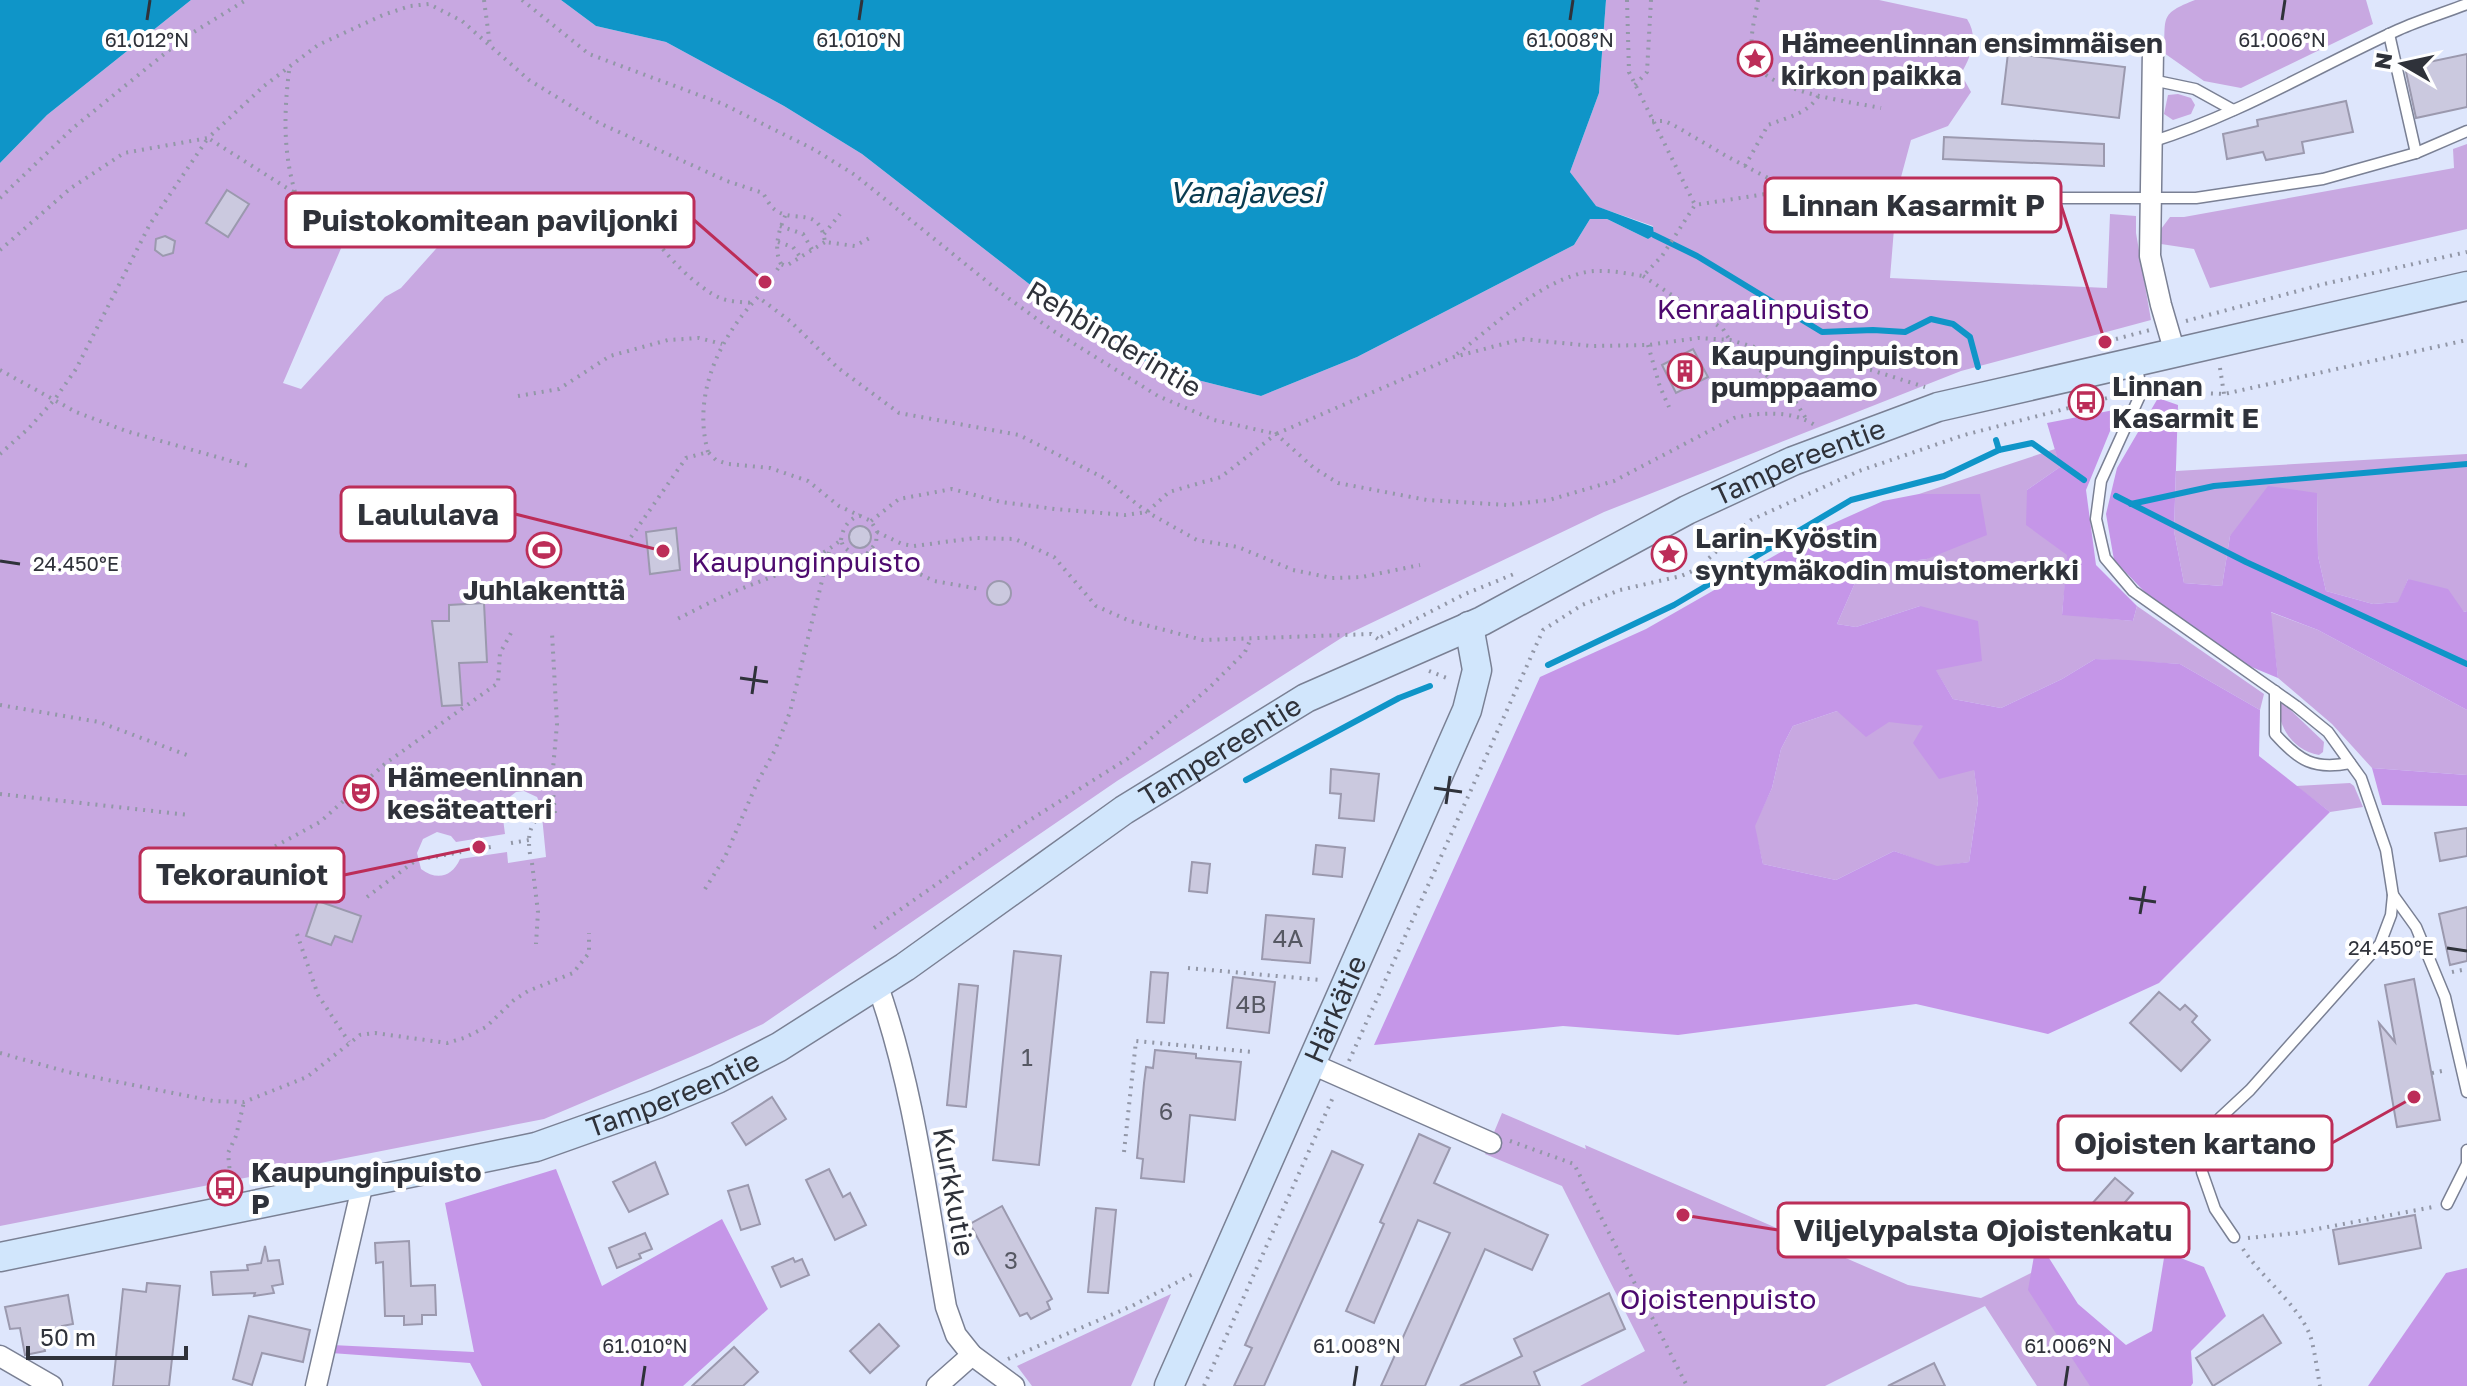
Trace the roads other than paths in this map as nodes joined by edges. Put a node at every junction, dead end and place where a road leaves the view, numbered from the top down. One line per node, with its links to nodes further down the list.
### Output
1 (2467, 4): 2 (lane)
2 (2389, 34): 5 (lane); 8 (lane)
3 (2153, 49): 4 (street)
4 (2152, 80): 5 (lane); 7 (street)
5 (2233, 110): 7 (lane)
6 (2467, 131): 8 (lane)
7 (2151, 142): 10 (street)
8 (2416, 153): 10 (lane)
9 (1912, 198): 10 (lane)
10 (2149, 200): 12 (street)
11 (2467, 286): 12 (main road, Tampereentie)
12 (2171, 339): 13 (main road, Tampereentie)
13 (2136, 363): 14 (main road, Tampereentie); 15 (lane)
14 (1469, 626): 18 (main road, Tampereentie); 19 (main road, Härkätie)
15 (2275, 691): 16 (lane); 16 (lane)
16 (2350, 763): 17 (lane)
17 (2393, 895): 20 (lane); 25 (lane)
18 (877, 984): 23 (main road, Tampereentie); 27 (street, Kurkkutie)
19 (1312, 1064): 21 (street); 33 (main road, Härkätie)
20 (2467, 1092)
21 (1491, 1143)
22 (2467, 1150): 24 (lane)
23 (363, 1183): 26 (main road, Tampereentie); 30 (street)
24 (2447, 1204)
25 (2234, 1237)
26 (0, 1257)
27 (972, 1355): 31 (street); 32 (street, Kurkkutie)
28 (0, 1356): 29 (street)
29 (52, 1386)
30 (316, 1386)
31 (937, 1386)
32 (1014, 1386)
33 (1169, 1386)

